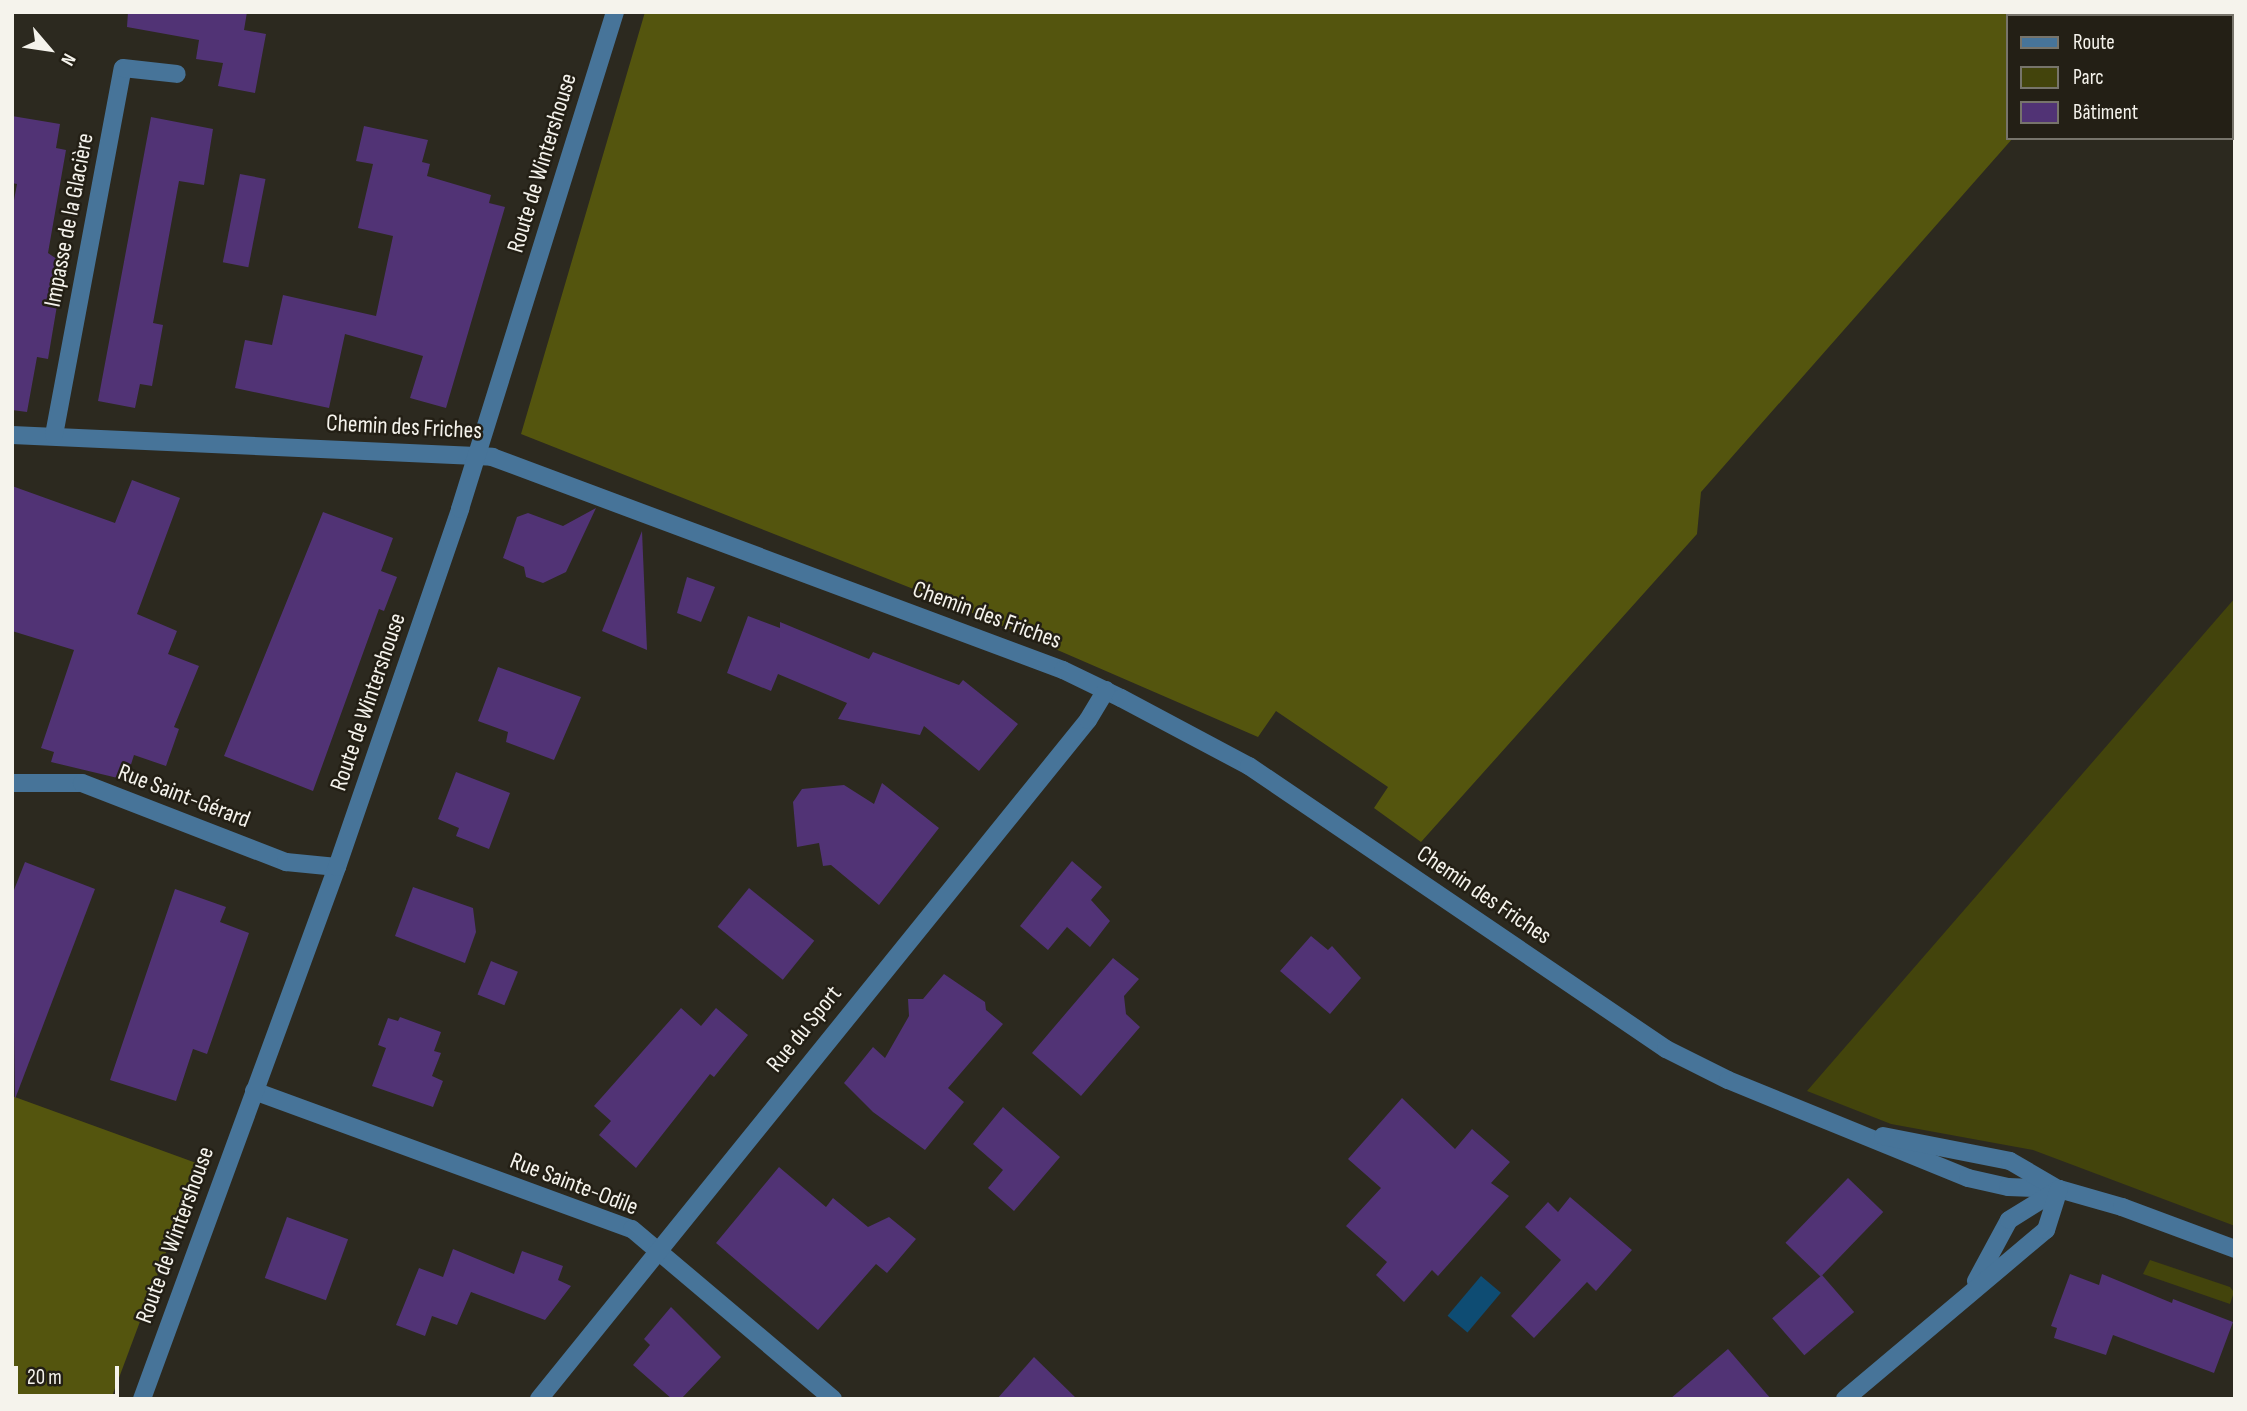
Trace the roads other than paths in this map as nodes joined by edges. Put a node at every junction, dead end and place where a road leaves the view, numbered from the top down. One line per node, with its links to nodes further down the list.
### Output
1 (615, 12): 5 (street, Route de Wintershouse)
2 (177, 74): 4 (street, Impasse de la Glacière)
3 (12, 435): 4 (street, Chemin des Friches)
4 (54, 435): 5 (street, Chemin des Friches)
5 (477, 454): 6 (street, Chemin des Friches); 8 (street, Route de Wintershouse)
6 (1106, 690): 10 (street, Chemin des Friches); 12 (street, Rue du Sport)
7 (12, 783): 8 (street, Rue Saint-Gérard)
8 (337, 867): 9 (street, Route de Wintershouse)
9 (254, 1091): 12 (street, Rue Sainte-Odile); 15 (street, Route de Wintershouse)
10 (1845, 1127): 11 (street, Chemin des Friches); 11 (street, Chemin des Friches)
11 (2059, 1189): 13 (street, Chemin des Friches); 14 (street); 14 (street)
12 (657, 1249): 16 (street, Rue du Sport); 17 (street, Rue Sainte-Odile)
13 (2235, 1250)
14 (1951, 1306): 18 (street)
15 (142, 1399)
16 (539, 1399)
17 (833, 1399)
18 (1845, 1399)

